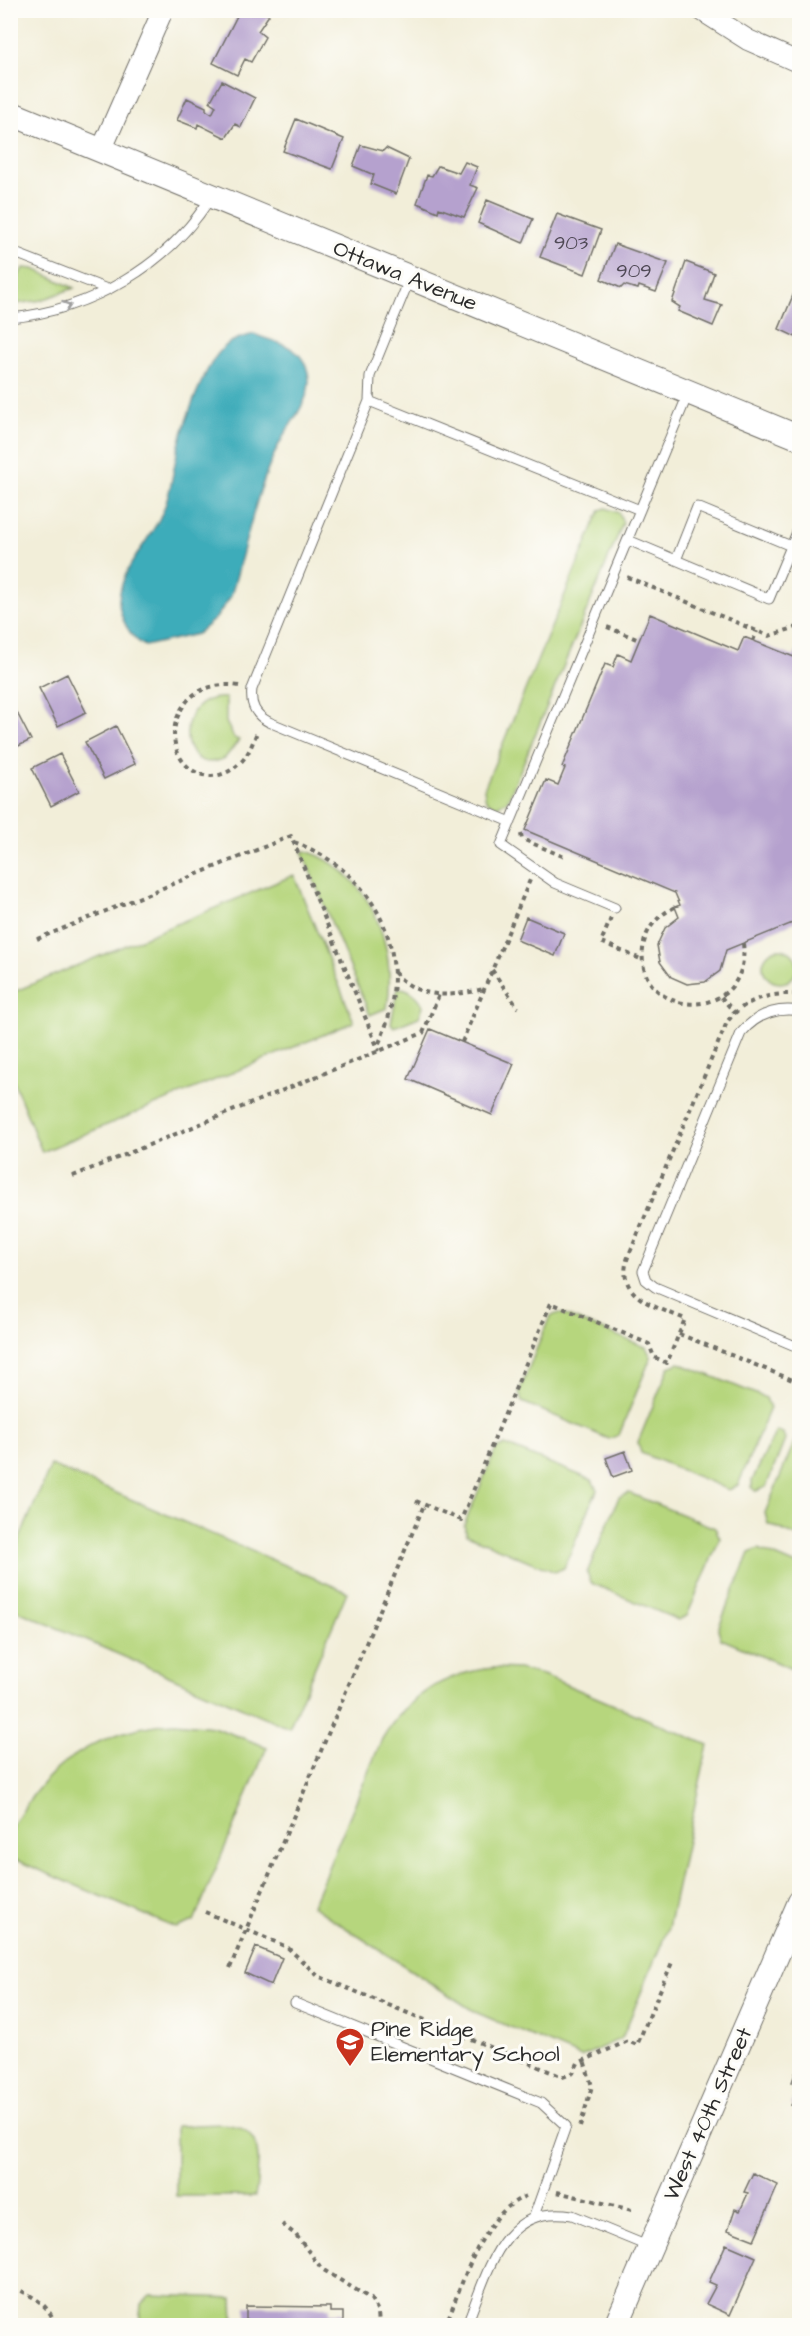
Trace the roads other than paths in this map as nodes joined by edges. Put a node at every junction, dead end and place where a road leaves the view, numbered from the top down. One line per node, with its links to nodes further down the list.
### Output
1 (163, 10): 5 (street)
2 (701, 10): 3 (street)
3 (800, 63)
4 (10, 113): 5 (street, Ottawa Avenue)
5 (101, 151): 6 (street, Ottawa Avenue)
6 (211, 197): 8 (street, Ottawa Avenue); 9 (lane)
7 (10, 251): 9 (lane)
8 (410, 279): 11 (street, Ottawa Avenue); 12 (lane)
9 (107, 289): 10 (lane, one-way to 9)
10 (10, 318)
11 (689, 392): 13 (street, Ottawa Avenue); 14 (lane)
12 (369, 400): 14 (lane); 19 (lane)
13 (800, 438)
14 (640, 510): 16 (lane)
15 (800, 525): 17 (lane)
16 (628, 540): 18 (lane); 19 (lane)
17 (791, 546): 18 (lane); 18 (lane)
18 (676, 560)
19 (511, 822): 20 (lane)
20 (615, 908)
21 (800, 1011): 22 (lane)
22 (800, 1348)
23 (800, 1902): 26 (street, West 40th Street)
24 (295, 2003): 25 (lane)
25 (534, 2216): 26 (lane); 27 (lane)
26 (650, 2247): 28 (street, West 40th Street)
27 (466, 2325)
28 (616, 2325)

